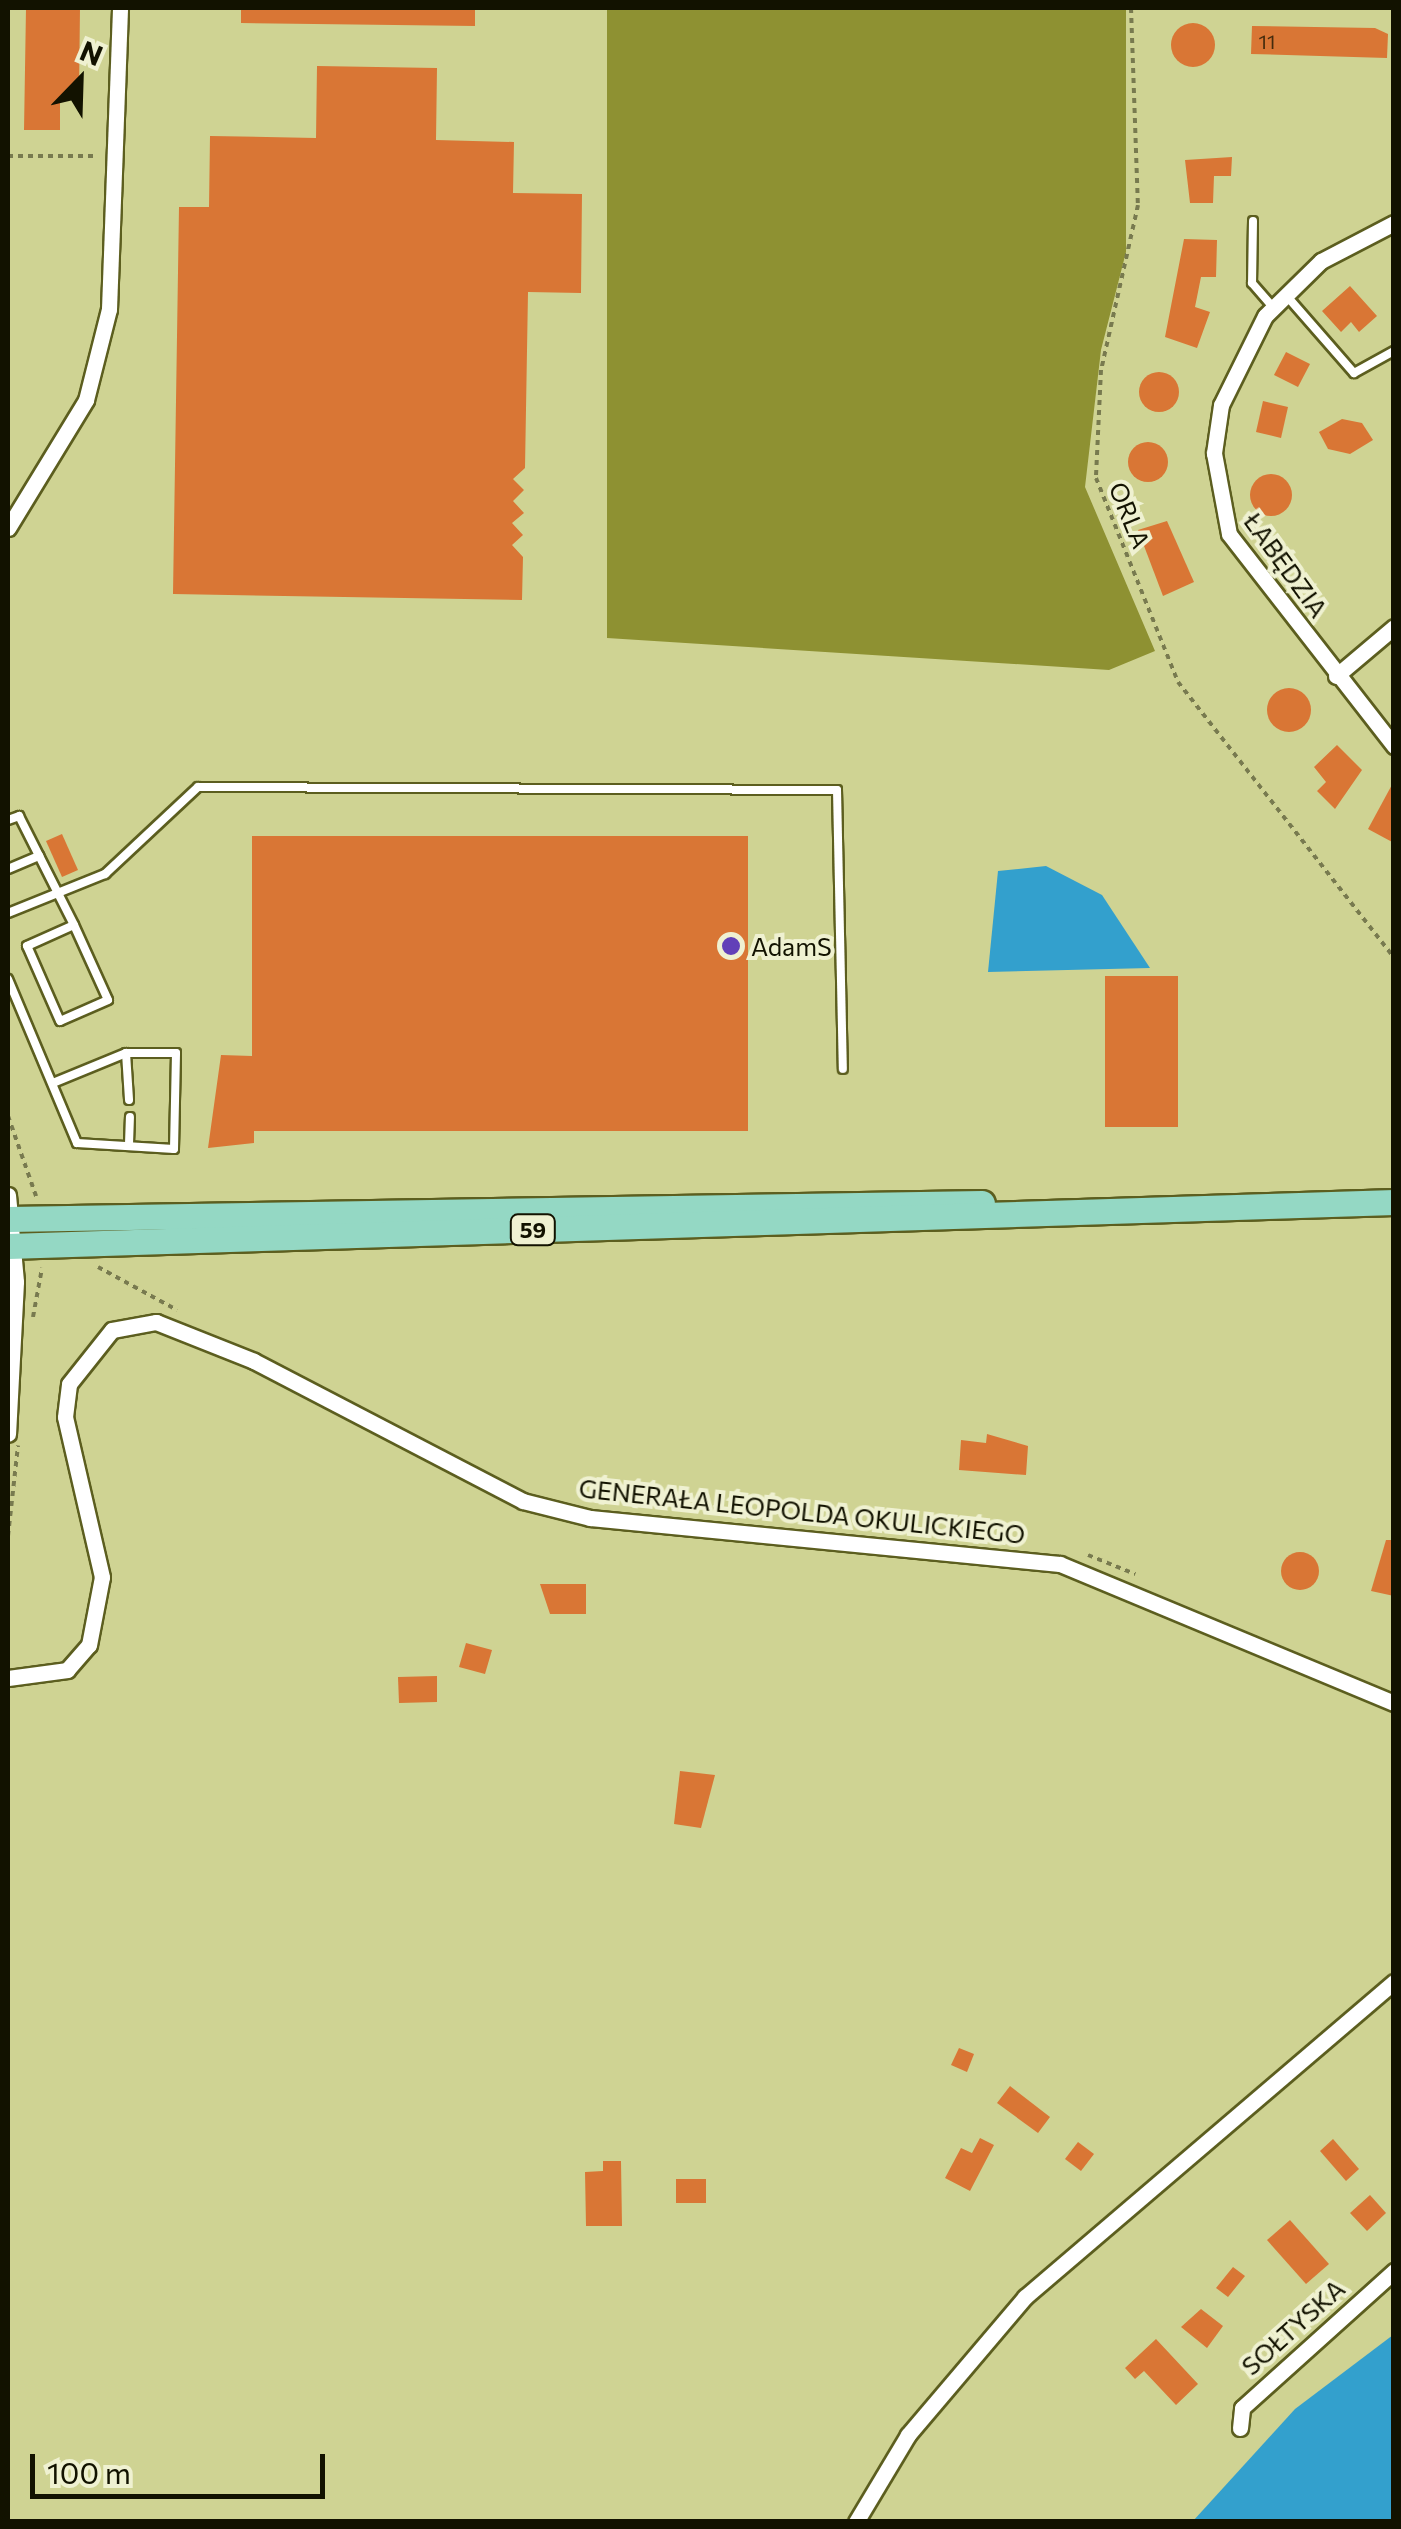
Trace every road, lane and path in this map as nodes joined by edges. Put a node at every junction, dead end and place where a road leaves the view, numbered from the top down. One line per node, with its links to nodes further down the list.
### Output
1 (120, 8): 4 (street)
2 (1132, 8): 20 (path, ORLA)
3 (8, 156): 4 (path)
4 (115, 156): 10 (street)
5 (1253, 222): 8 (lane)
6 (1394, 223): 7 (street, ŁABĘDZIA)
7 (1285, 294): 8 (street, ŁABĘDZIA); 9 (lane)
8 (1274, 307): 12 (street, ŁABĘDZIA)
9 (1394, 351)
10 (8, 528)
11 (1394, 628): 12 (street)
12 (1336, 676): 13 (street, ŁABĘDZIA)
13 (1394, 746)
14 (8, 820): 15 (lane)
15 (39, 856): 16 (lane); 17 (lane)
16 (8, 870)
17 (58, 894): 18 (lane); 19 (lane); 23 (lane)
18 (8, 913)
19 (74, 925): 19 (lane)
20 (1394, 957)
21 (8, 979): 24 (lane)
22 (126, 1053): 24 (lane); 25 (lane); 28 (lane)
23 (844, 1069)
24 (53, 1083): 28 (lane)
25 (128, 1100)
26 (8, 1116): 29 (path)
27 (130, 1116): 28 (lane)
28 (130, 1144)
29 (42, 1201)
30 (1394, 1202): 31 (main road, 59)
31 (1051, 1210): 32 (main road, 59); 33 (main road, 59)
32 (9, 1211): 34 (street)
33 (84, 1243): 34 (main road, 59); 35 (path)
34 (11, 1246): 36 (street)
35 (188, 1316)
36 (11, 1373): 37 (street)
37 (8, 1434)
38 (8, 1678): 39 (street, GENERAŁA LEOPOLDA OKULICKIEGO)
39 (1394, 1703)
40 (1394, 1982): 43 (street)
41 (1394, 2272): 42 (street, SOŁTYSKA)
42 (1240, 2428)
43 (856, 2522)

